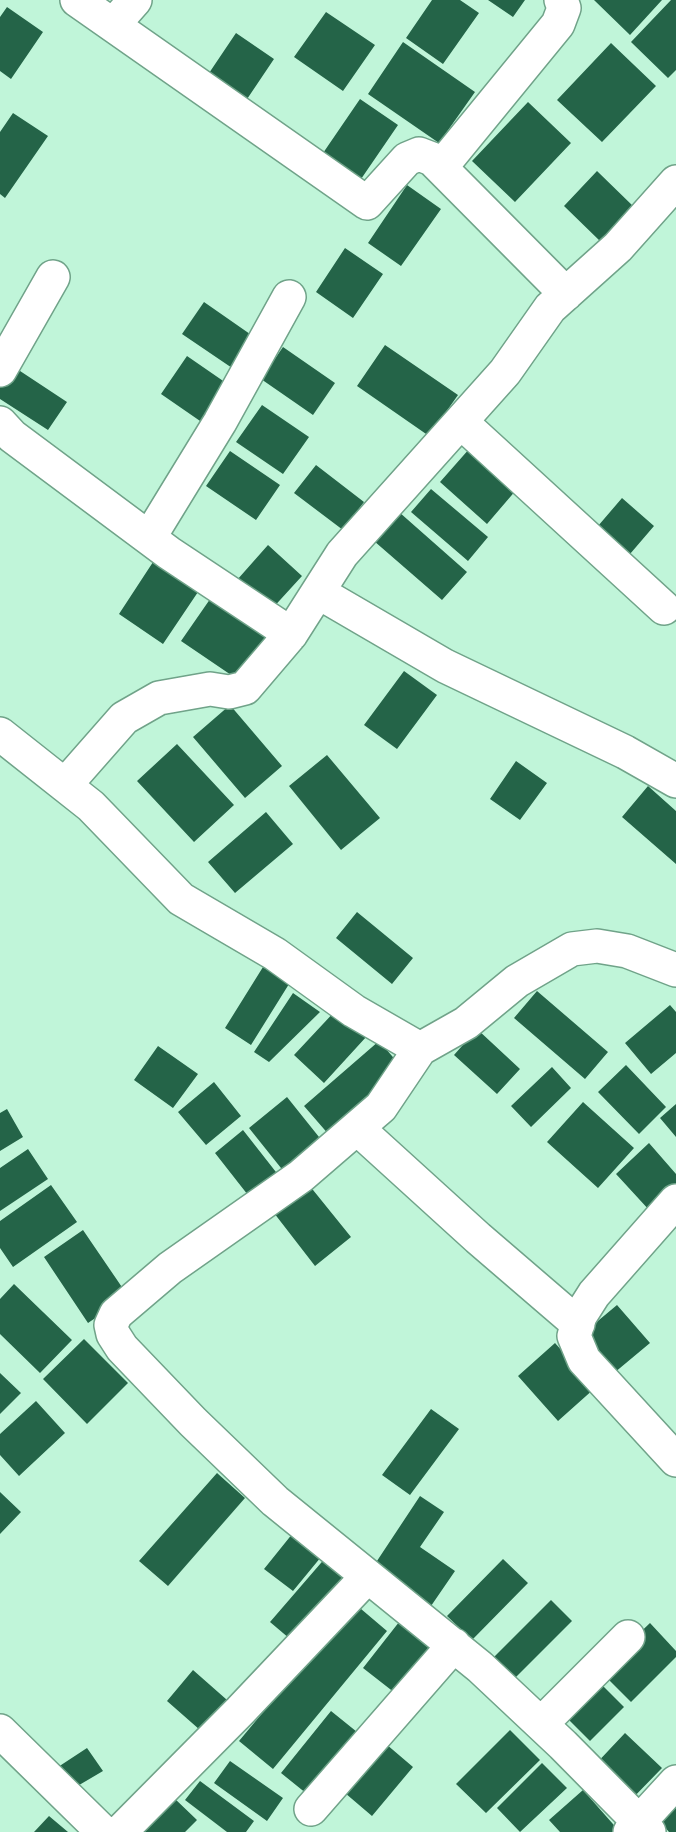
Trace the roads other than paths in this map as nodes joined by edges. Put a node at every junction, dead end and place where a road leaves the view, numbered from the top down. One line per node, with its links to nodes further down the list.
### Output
1 (77, 0): 4 (street)
2 (135, 0): 4 (street)
3 (561, 0): 5 (street)
4 (113, 25): 5 (street)
5 (441, 167): 8 (street)
6 (676, 182): 8 (street)
7 (53, 277): 10 (street)
8 (566, 294): 11 (street)
9 (289, 297): 13 (street)
10 (0, 370)
11 (461, 422): 14 (street); 15 (street)
12 (0, 423): 13 (street)
13 (149, 538): 16 (street)
14 (318, 592): 16 (street); 18 (street)
15 (664, 608)
16 (291, 634): 19 (street)
17 (0, 734): 19 (street)
18 (676, 781)
19 (66, 784): 21 (street)
20 (670, 972): 21 (street)
21 (420, 1049): 22 (street)
22 (357, 1128): 24 (street); 26 (street)
23 (676, 1201): 24 (street)
24 (578, 1324): 25 (street)
25 (676, 1460)
26 (367, 1576): 28 (street); 35 (street)
27 (628, 1637): 29 (street)
28 (454, 1645): 29 (street); 32 (street)
29 (541, 1724): 33 (street)
30 (0, 1731): 34 (street)
31 (676, 1782): 33 (street)
32 (311, 1809)
33 (639, 1829)
34 (103, 1832)
35 (120, 1832)

